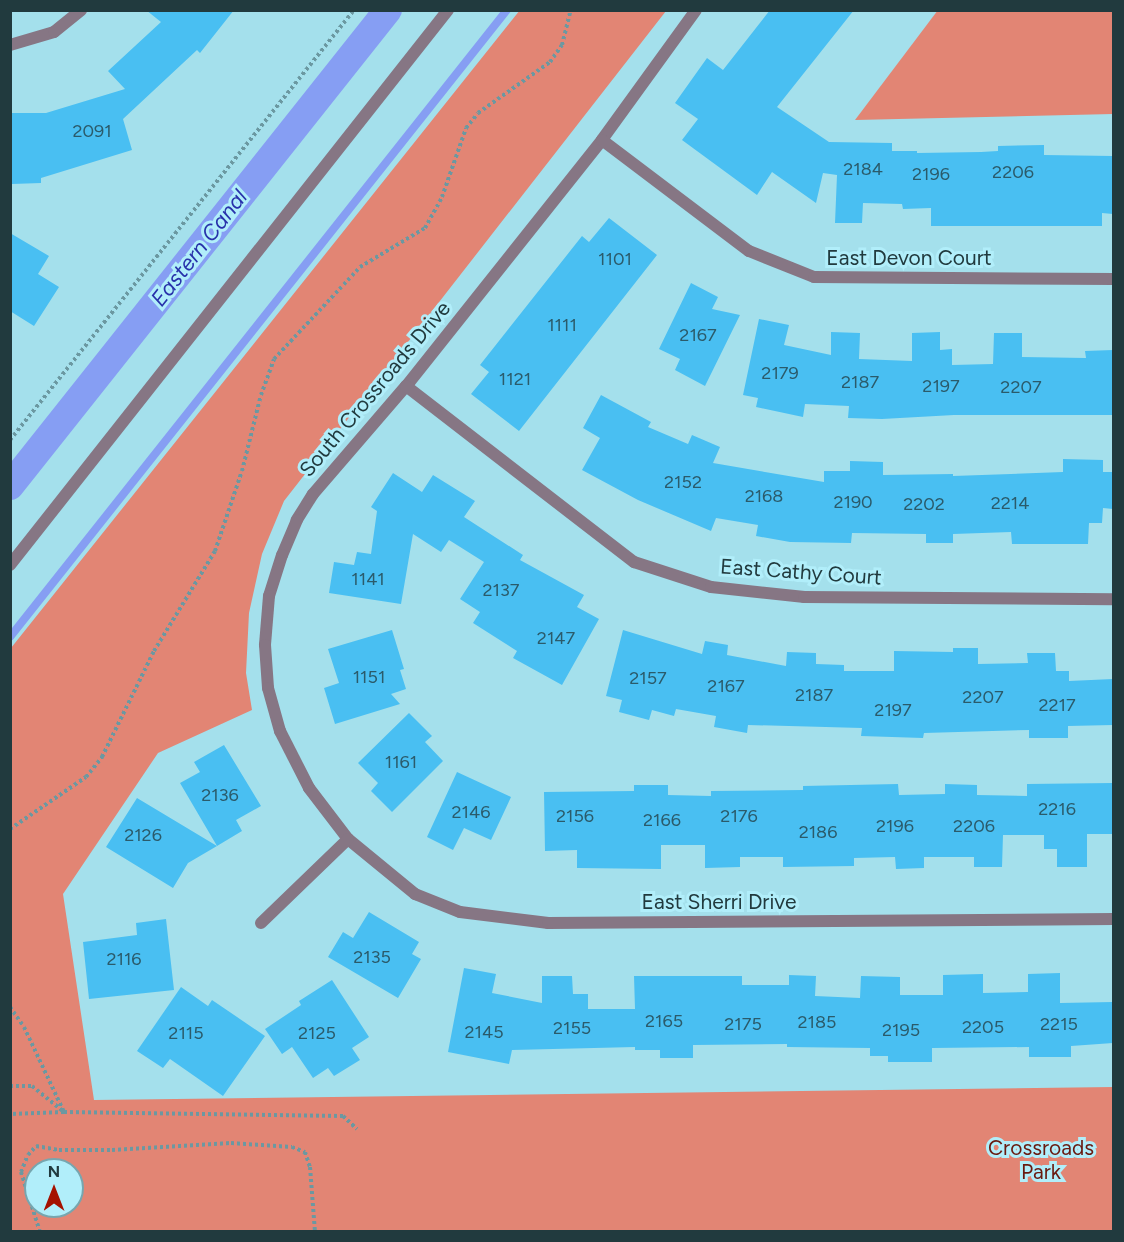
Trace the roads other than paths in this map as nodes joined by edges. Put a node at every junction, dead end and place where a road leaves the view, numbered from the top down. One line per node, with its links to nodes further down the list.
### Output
1 (81, 10): 4 (street)
2 (448, 10): 8 (street)
3 (696, 10): 5 (street, South Crossroads Drive)
4 (10, 45)
5 (602, 140): 6 (street, East Devon Court); 7 (street, South Crossroads Drive)
6 (1113, 279)
7 (406, 386): 9 (street, East Cathy Court); 10 (street, South Crossroads Drive)
8 (10, 565)
9 (1113, 600)
10 (348, 839): 11 (street, East Sherri Drive); 12 (street)
11 (1113, 919)
12 (261, 923)

